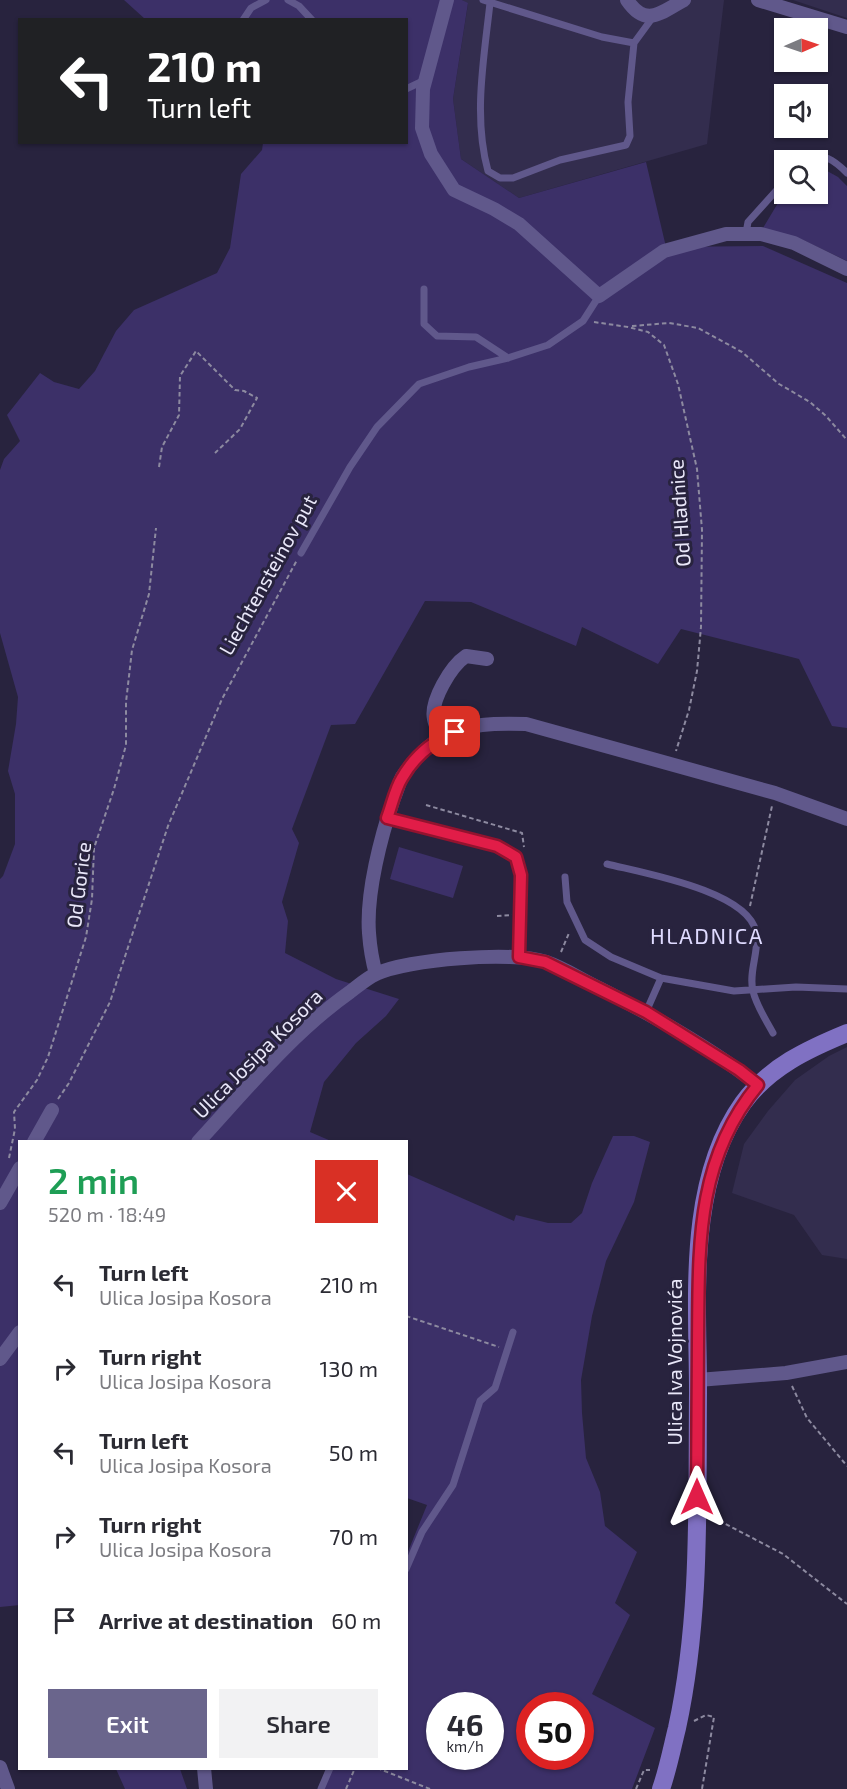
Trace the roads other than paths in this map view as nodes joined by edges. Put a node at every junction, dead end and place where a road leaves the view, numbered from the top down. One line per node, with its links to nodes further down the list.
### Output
1 (266, 0): 9 (lane)
2 (288, 0): 10 (lane)
3 (447, 0): 13 (street)
4 (627, 0): 8 (street)
5 (684, 0): 8 (street)
6 (758, 0): 11 (street)
7 (486, 2): 12 (lane); 12 (lane)
8 (653, 17): 12 (lane)
9 (244, 18)
10 (310, 18)
11 (847, 27)
12 (634, 43)
13 (425, 80): 14 (lane); 21 (street)
14 (408, 88)
15 (828, 158): 16 (lane)
16 (847, 173)
17 (774, 194): 18 (lane)
18 (746, 233): 19 (street, Liechtensteinov put); 21 (street, Liechtensteinov put)
19 (847, 269)
20 (424, 289): 22 (lane)
21 (599, 296): 22 (lane, Liechtensteinov put)
22 (508, 358): 23 (lane, Liechtensteinov put)
23 (302, 553)
24 (487, 659): 25 (street)
25 (441, 737): 26 (street); 27 (street)
26 (387, 818): 30 (lane); 31 (street)
27 (847, 819)
28 (607, 864): 34 (lane)
29 (565, 877): 32 (lane)
30 (519, 957): 31 (street, Ulica Josipa Kosora); 35 (street, Ulica Josipa Kosora)
31 (376, 974): 41 (street, Ulica Josipa Kosora)
32 (661, 978): 34 (lane); 35 (lane)
33 (847, 989): 34 (lane)
34 (753, 990): 36 (lane)
35 (646, 1012): 38 (street, Ulica Josipa Kosora)
36 (772, 1032)
37 (847, 1033): 38 (main road, Ulica Iva Vojnovića)
38 (758, 1085): 48 (main road, Ulica Iva Vojnovića)
39 (52, 1110): 40 (street)
40 (35, 1140)
41 (200, 1140)
42 (14, 1165): 43 (street)
43 (0, 1203)
44 (513, 1332): 49 (lane)
45 (18, 1335): 46 (street)
46 (0, 1359)
47 (847, 1362): 48 (street)
48 (698, 1380): 56 (main road, Ulica Iva Vojnovića)
49 (408, 1564)
50 (0, 1767): 53 (street)
51 (204, 1770): 54 (street)
52 (329, 1770): 55 (lane)
53 (8, 1789)
54 (206, 1789)
55 (321, 1789)
56 (661, 1789)

